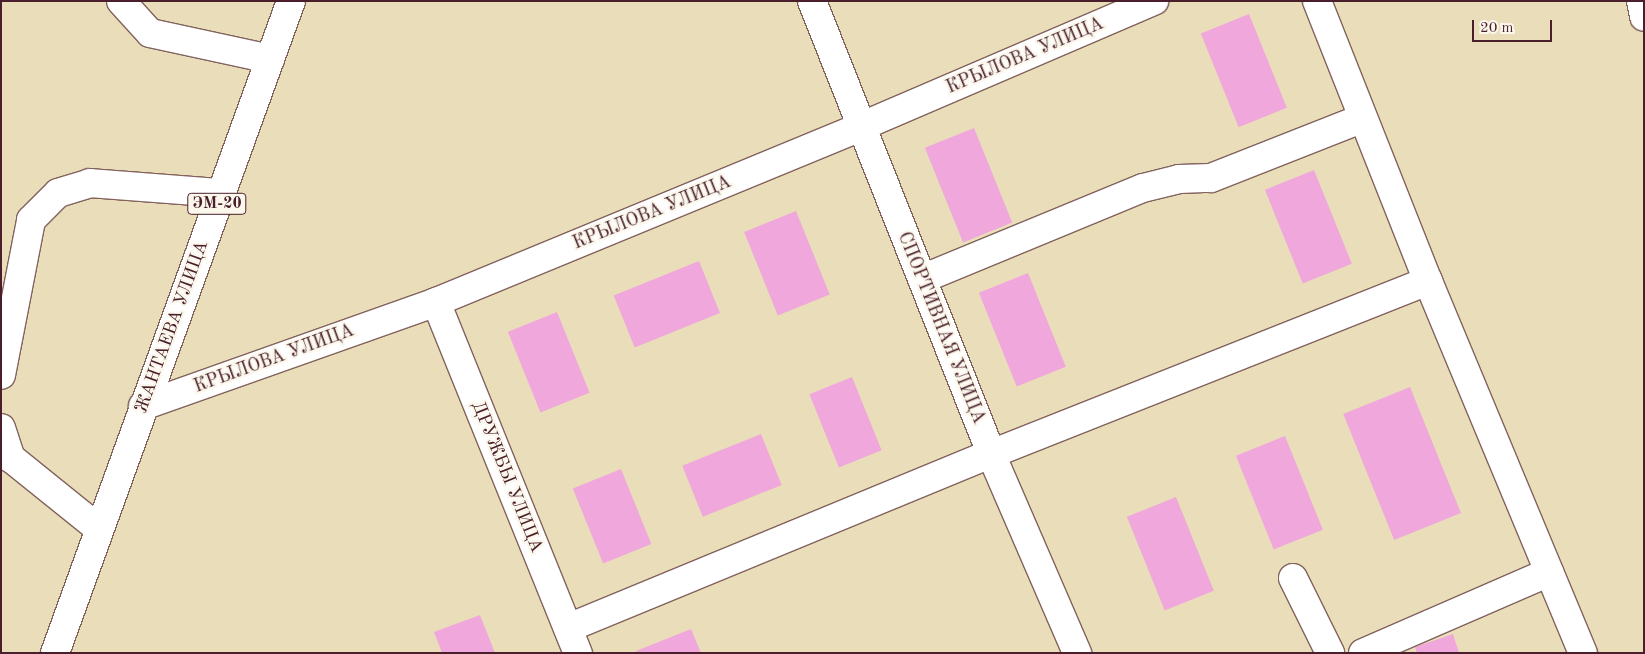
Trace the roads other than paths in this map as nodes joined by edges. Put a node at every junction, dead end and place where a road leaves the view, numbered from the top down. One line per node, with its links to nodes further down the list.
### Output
1 (121, 1): 8 (street)
2 (291, 1): 8 (street, ЖАНТАЕВА УЛИЦА / ЭМ-20)
3 (812, 1): 10 (street, СПОРТИВНАЯ УЛИЦА)
4 (1154, 1): 10 (street, КРЫЛОВА УЛИЦА)
5 (1317, 1): 9 (street)
6 (1641, 1): 7 (street)
7 (1644, 17)
8 (270, 59): 11 (street, ЖАНТАЕВА УЛИЦА / ЭМ-20)
9 (1363, 118): 12 (street); 13 (street)
10 (862, 126): 12 (street, СПОРТИВНАЯ УЛИЦА); 14 (street, КРЫЛОВА УЛИЦА)
11 (221, 192): 15 (street); 16 (street, ЖАНТАЕВА УЛИЦА / ЭМ-20)
12 (922, 280): 18 (street, СПОРТИВНАЯ УЛИЦА)
13 (1428, 281): 18 (street); 20 (street)
14 (436, 302): 16 (street, КРЫЛОВА УЛИЦА); 22 (street, ДРУЖБЫ УЛИЦА)
15 (1, 375)
16 (143, 406): 19 (street, ЖАНТАЕВА УЛИЦА / ЭМ-20)
17 (1, 428): 19 (street)
18 (991, 454): 22 (street); 25 (street, СПОРТИВНАЯ УЛИЦА)
19 (99, 529): 23 (street, ЖАНТАЕВА УЛИЦА / ЭМ-20)
20 (1549, 572): 27 (street); 28 (street)
21 (1293, 578): 26 (street)
22 (568, 628): 24 (street, ДРУЖБЫ УЛИЦА)
23 (54, 653)
24 (578, 653)
25 (1077, 653)
26 (1330, 653)
27 (1363, 653)
28 (1583, 653)

